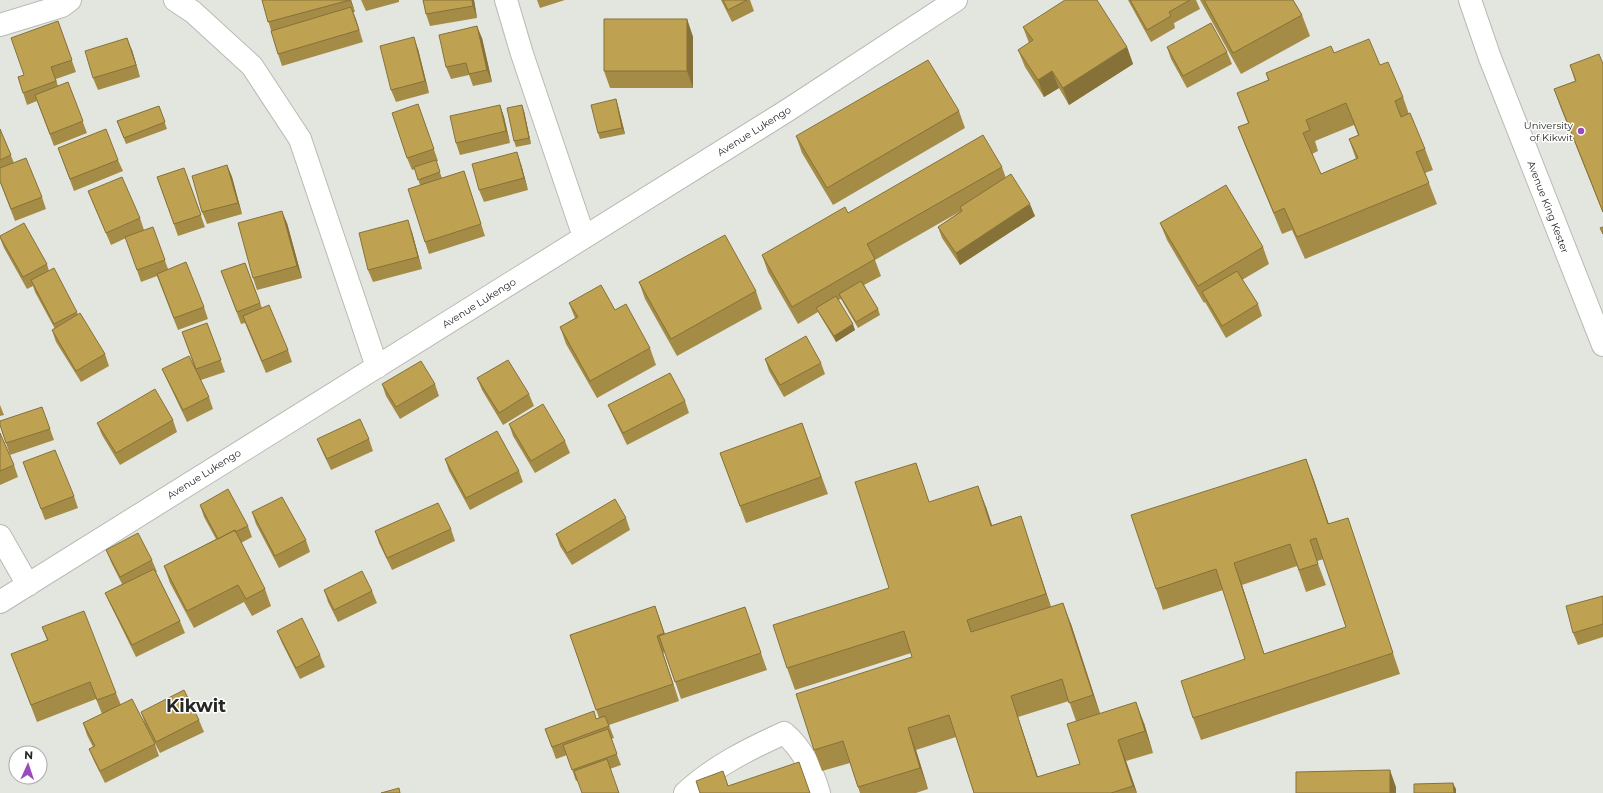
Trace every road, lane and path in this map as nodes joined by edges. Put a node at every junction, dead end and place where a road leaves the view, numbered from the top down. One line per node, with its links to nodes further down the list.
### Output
1 (70, 0): 6 (street)
2 (175, 0): 9 (street)
3 (506, 0): 7 (street)
4 (956, 0): 7 (street, Avenue Lukengo)
5 (1470, 0): 8 (street, Avenue King Kester)
6 (0, 25)
7 (584, 237): 9 (street, Avenue Lukengo)
8 (1603, 346)
9 (377, 367): 11 (street, Avenue Lukengo)
10 (0, 536): 11 (street)
11 (28, 585): 12 (street, Avenue Lukengo)
12 (0, 602)
13 (685, 793): 14 (street)
14 (819, 793)

